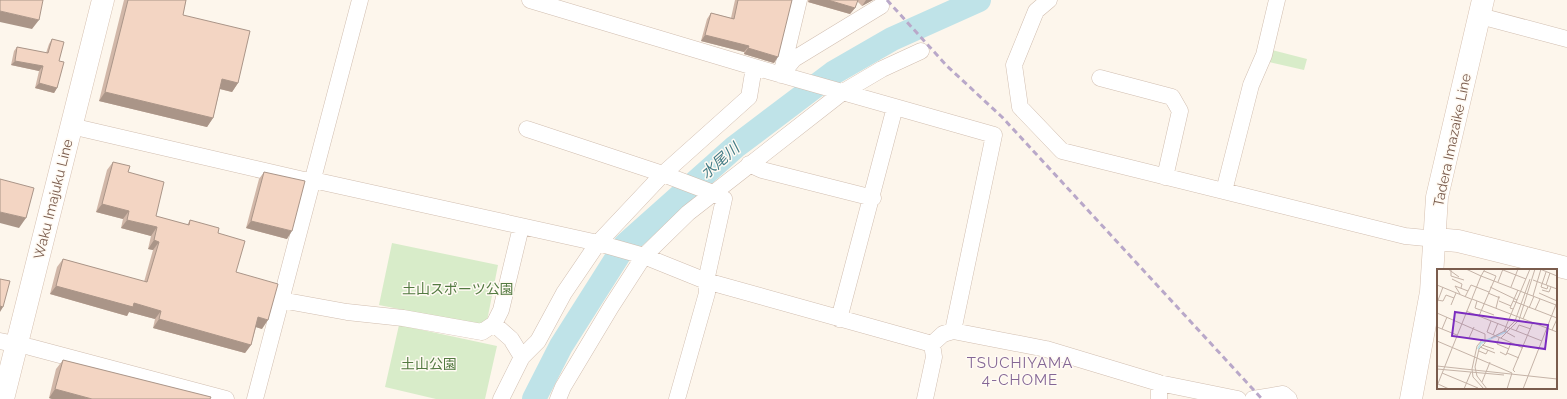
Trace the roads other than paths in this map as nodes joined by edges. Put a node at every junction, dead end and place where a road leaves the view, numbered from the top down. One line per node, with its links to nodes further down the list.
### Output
1 (103, 0): 18 (main road, Waku Imajuku Line)
2 (360, 0): 23 (street)
3 (530, 0): 7 (street)
4 (799, 0): 14 (street)
5 (1049, 0): 8 (street)
6 (1277, 0): 24 (street)
7 (568, 5): 13 (street)
8 (1033, 5): 22 (street)
9 (881, 6): 14 (street)
10 (1481, 8): 11 (street); 28 (main road, Tadera Imazaike Line)
11 (1567, 39)
12 (921, 51): 16 (street)
13 (754, 67): 14 (street); 21 (street)
14 (781, 75): 16 (street)
15 (1100, 78): 22 (street)
16 (843, 92): 17 (street); 20 (street)
17 (895, 107): 26 (street); 36 (street)
18 (71, 126): 23 (street); 37 (main road, Waku Imajuku Line)
19 (527, 129): 21 (street)
20 (749, 164): 25 (street); 26 (street)
21 (663, 174): 25 (street); 29 (street)
22 (1164, 177): 24 (street)
23 (313, 180): 27 (street); 33 (street)
24 (1224, 191): 28 (street)
25 (713, 192): 30 (street); 32 (street)
26 (872, 198): 34 (street)
27 (521, 227): 29 (street); 35 (street)
28 (1436, 239): 31 (main road); 52 (main road, Tadera Imazaike Line)
29 (598, 243): 30 (street); 39 (street)
30 (644, 256): 32 (street); 45 (street)
31 (1567, 268)
32 (706, 281): 34 (street); 46 (street)
33 (281, 300): 35 (street); 43 (street)
34 (839, 319): 38 (street)
35 (494, 324): 39 (street)
36 (953, 331): 38 (street); 40 (street)
37 (8, 343): 41 (main road, Waku Imajuku Line); 42 (street)
38 (932, 344): 47 (street)
39 (522, 357): 44 (street)
40 (1159, 383): 48 (street); 49 (street)
41 (3, 399)
42 (226, 399)
43 (255, 399)
44 (501, 399)
45 (558, 399)
46 (677, 399)
47 (925, 399)
48 (1159, 399)
49 (1238, 399)
50 (1252, 399): 51 (street)
51 (1289, 399)
52 (1411, 399)

